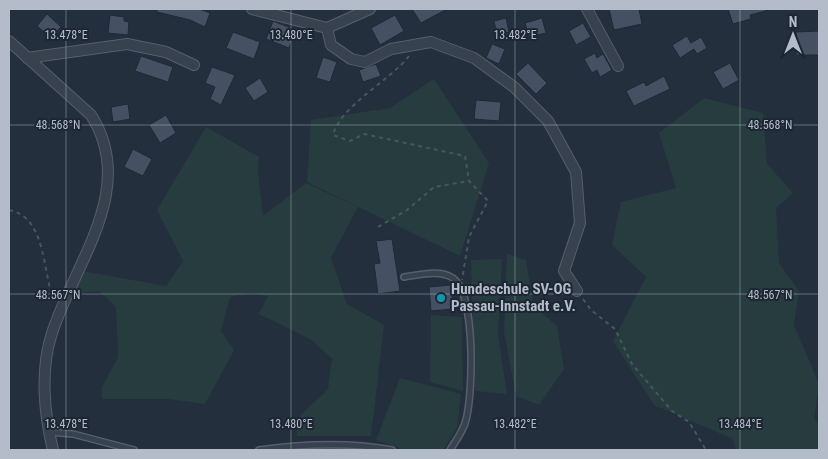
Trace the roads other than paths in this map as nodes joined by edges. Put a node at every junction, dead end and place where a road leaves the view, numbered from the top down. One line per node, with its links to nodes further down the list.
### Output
1 (252, 9): 4 (street)
2 (370, 9): 4 (street)
3 (587, 9): 8 (street)
4 (327, 28): 10 (street)
5 (9, 41): 6 (street)
6 (27, 58): 7 (street); 11 (street)
7 (194, 65)
8 (618, 66)
9 (404, 277): 16 (lane)
10 (577, 291)
11 (49, 432): 12 (street); 13 (lane)
12 (53, 450)
13 (134, 450)
14 (259, 450): 15 (lane)
15 (392, 450)
16 (450, 450)

